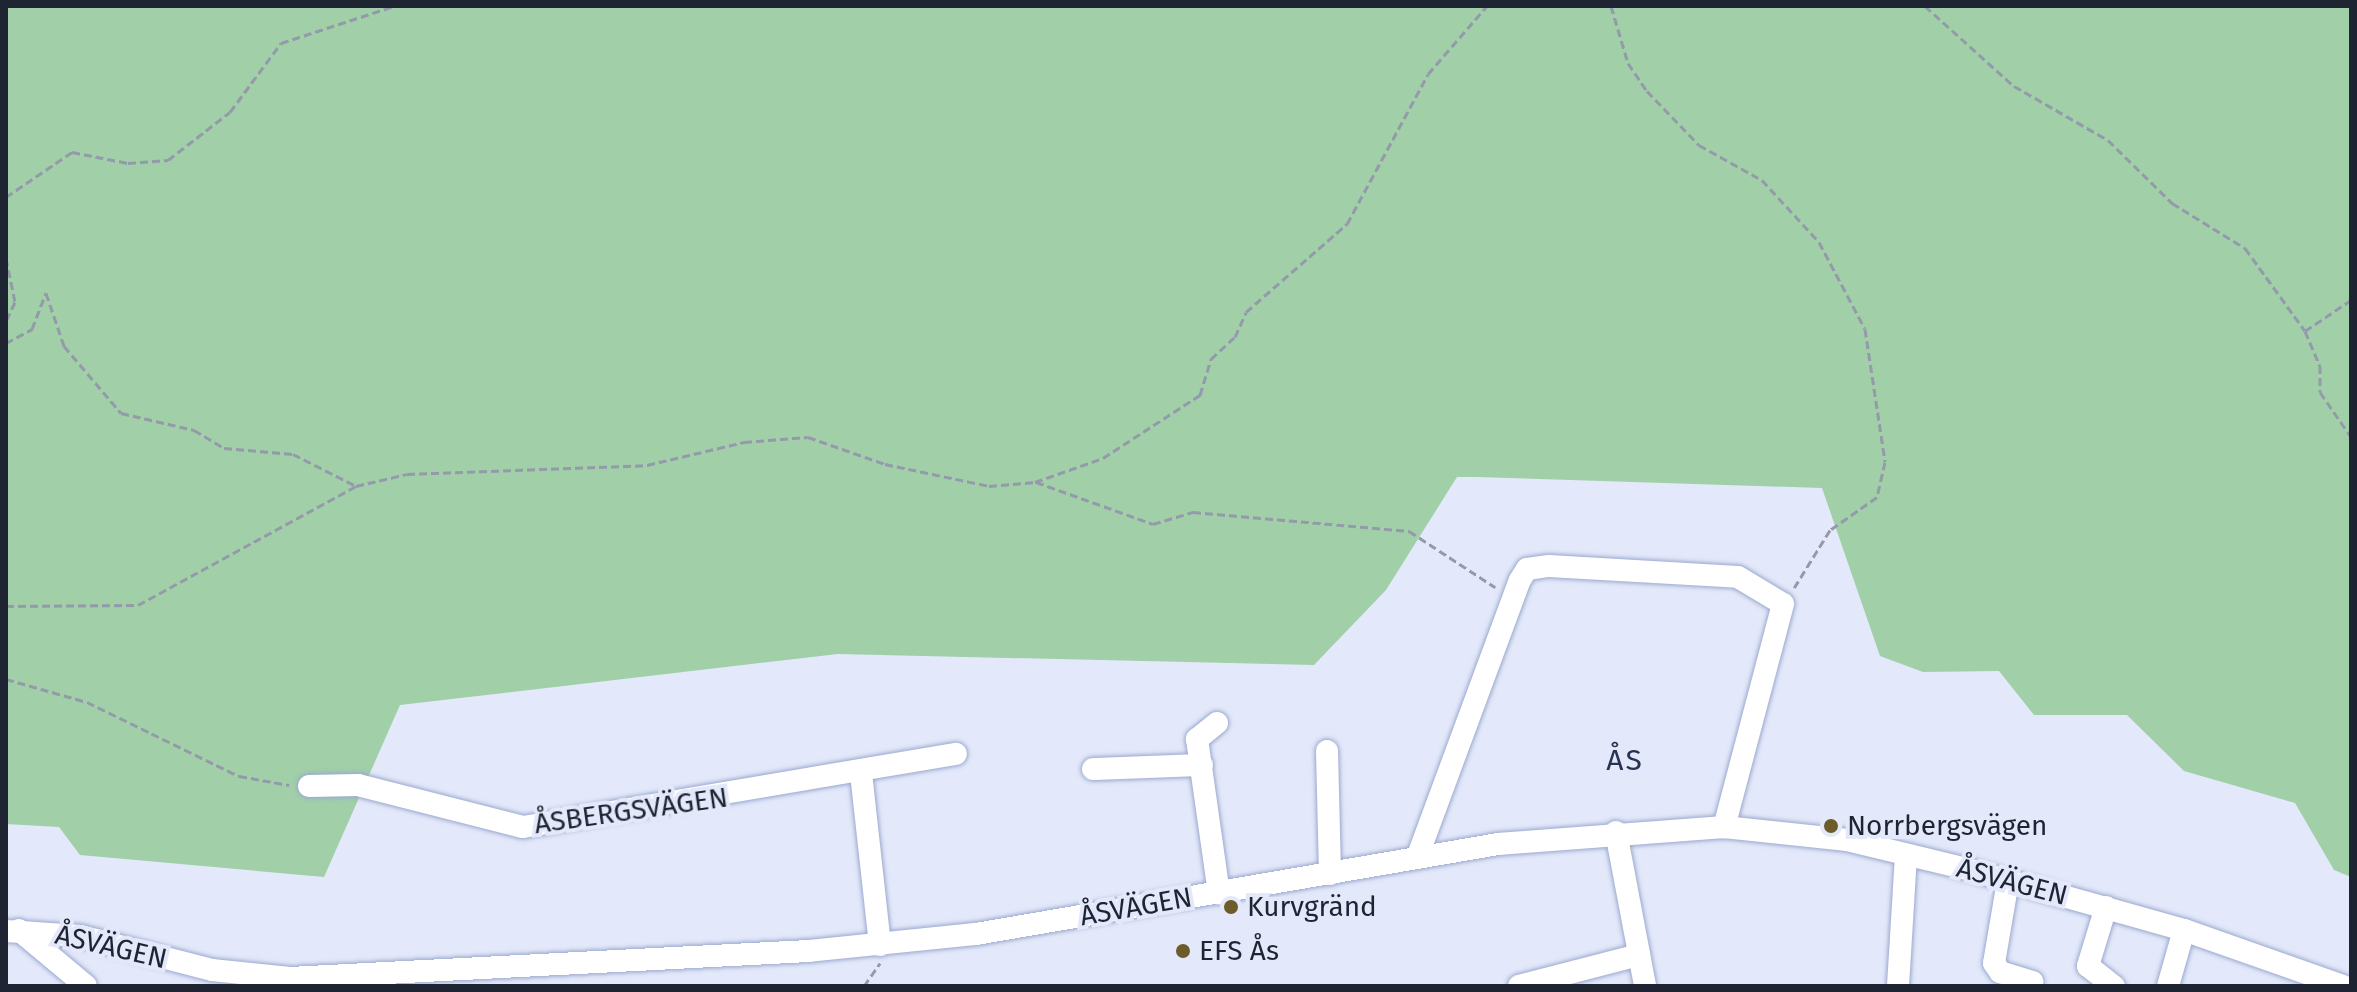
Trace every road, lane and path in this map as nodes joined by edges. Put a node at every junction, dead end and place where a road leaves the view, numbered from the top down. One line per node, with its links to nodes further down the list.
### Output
1 (394, 6): 5 (path)
2 (1487, 6): 12 (path)
3 (1611, 6): 15 (path)
4 (1925, 6): 9 (path)
5 (6, 197)
6 (6, 258): 8 (path)
7 (2351, 300): 9 (path)
8 (6, 321)
9 (2305, 331): 11 (path)
10 (6, 343): 13 (path)
11 (2351, 437)
12 (1035, 482): 13 (path); 14 (path)
13 (356, 486): 16 (path)
14 (1513, 596): 15 (street); 28 (street)
15 (1783, 604): 25 (street)
16 (6, 606)
17 (6, 679): 24 (path)
18 (1217, 723): 21 (street)
19 (1327, 751): 29 (street)
20 (956, 754): 23 (street, ÅSBERGSVÄGEN)
21 (1202, 765): 22 (street); 31 (street)
22 (1093, 769)
23 (861, 773): 24 (street, ÅSBERGSVÄGEN); 35 (street)
24 (309, 786)
25 (1724, 827): 26 (street, ÅSVÄGEN); 27 (street, ÅSVÄGEN)
26 (1616, 832): 28 (street, ÅSVÄGEN); 36 (street)
27 (1906, 855): 30 (street, ÅSVÄGEN); 43 (street)
28 (1417, 858): 29 (street, ÅSVÄGEN)
29 (1330, 874): 31 (street, ÅSVÄGEN)
30 (2008, 881): 32 (street, ÅSVÄGEN); 38 (street)
31 (1219, 893): 35 (street, ÅSVÄGEN)
32 (2106, 907): 34 (street, ÅSVÄGEN); 44 (street)
33 (12, 930): 37 (street, ÅSVÄGEN); 39 (street)
34 (2184, 930): 45 (street); 46 (street, ÅSVÄGEN)
35 (880, 945): 37 (street, ÅSVÄGEN); 40 (path)
36 (1639, 955): 41 (street); 42 (street)
37 (355, 981)
38 (2032, 982)
39 (86, 986)
40 (864, 986)
41 (1519, 986)
42 (1645, 986)
43 (1898, 986)
44 (2114, 986)
45 (2168, 986)
46 (2343, 986)

